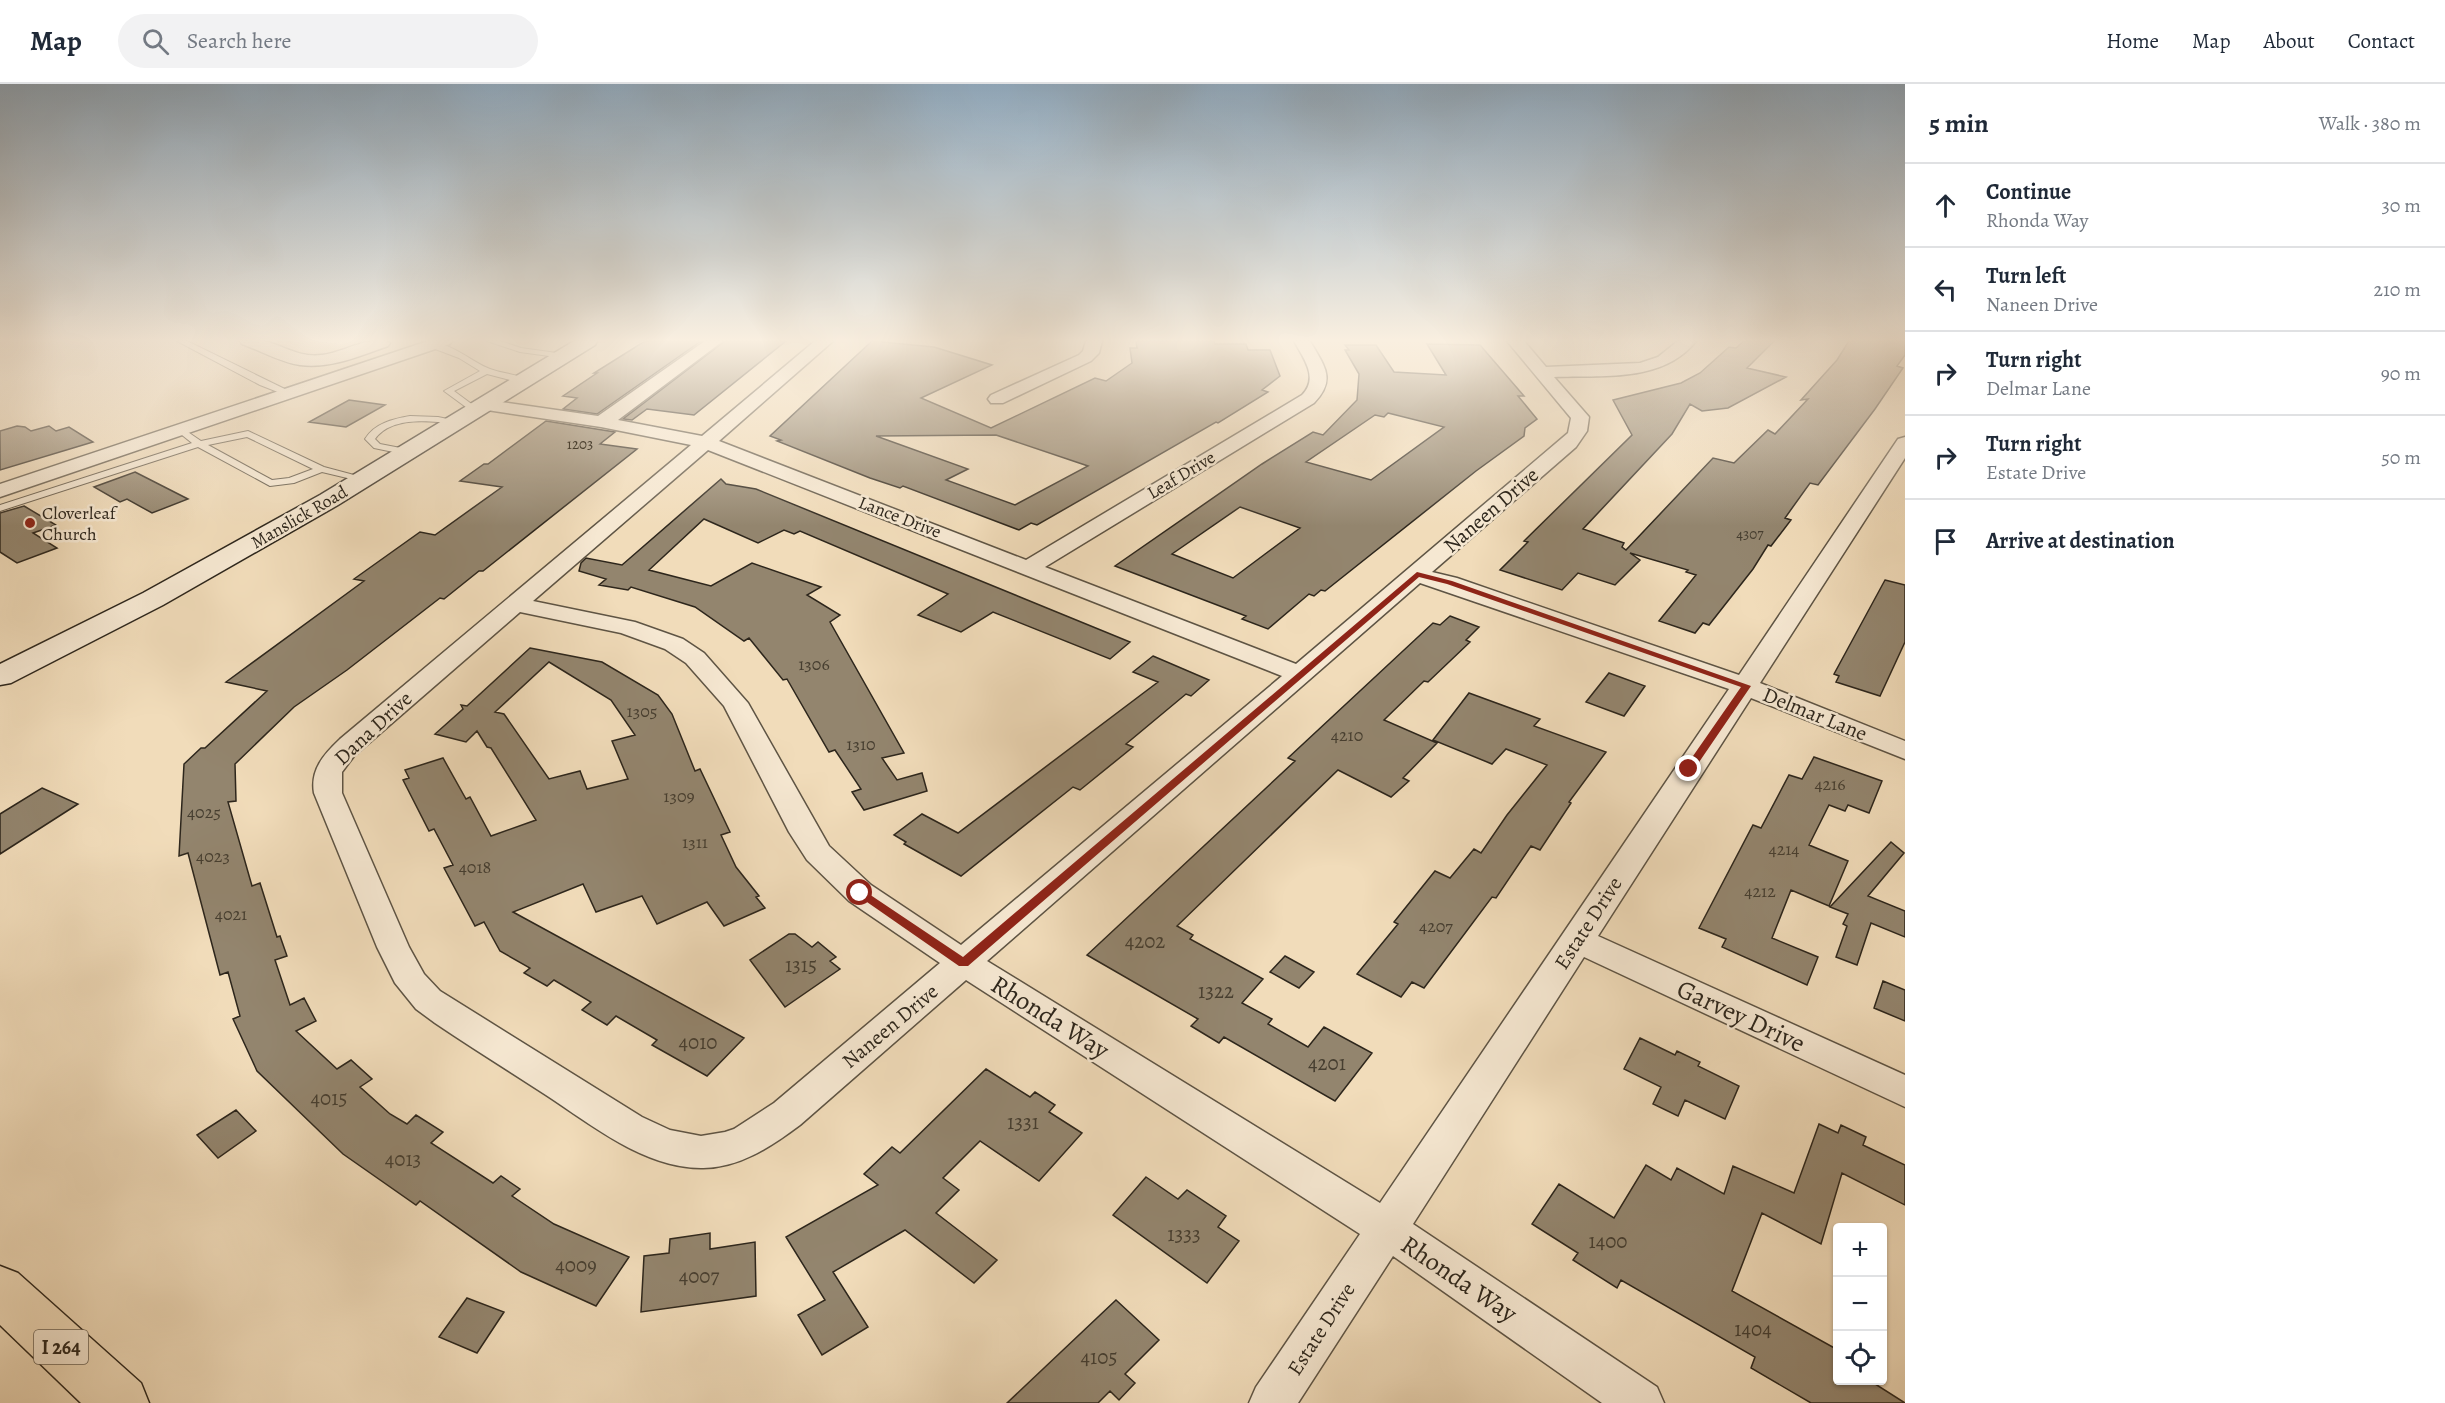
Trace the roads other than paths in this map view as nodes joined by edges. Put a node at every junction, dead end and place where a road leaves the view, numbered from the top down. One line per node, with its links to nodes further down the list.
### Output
1 (266, 403): 10 (street)
2 (462, 403): 8 (lane)
3 (491, 403): 8 (main road, Manslick Road)
4 (631, 403): 9 (street)
5 (752, 403): 11 (street, Dana Drive)
6 (1302, 403): 19 (street, Leaf Drive)
7 (1568, 403): 20 (street, Naneen Drive)
8 (474, 413): 9 (street, Lance Drive); 14 (main road, Manslick Road); 14 (lane)
9 (601, 422): 11 (street, Lance Drive)
10 (182, 431): 13 (lane); 17 (street)
11 (705, 442): 19 (street, Lance Drive); 21 (street, Dana Drive)
12 (1905, 443): 24 (street, Estate Drive)
13 (199, 444): 15 (lane); 15 (lane); 18 (lane)
14 (408, 452): 16 (main road, Manslick Road)
15 (321, 469): 16 (lane)
16 (364, 479): 23 (main road, Manslick Road)
17 (0, 491)
18 (0, 507)
19 (1028, 568): 22 (street, Lance Drive)
20 (1417, 574): 22 (street, Naneen Drive); 24 (street, Delmar Lane)
21 (514, 604): 27 (street, Rhonda Way); 29 (street, Dana Drive)
22 (1300, 674): 27 (street, Naneen Drive)
23 (0, 676)
24 (1746, 686): 25 (street, Delmar Lane); 26 (street, Estate Drive)
25 (1905, 751)
26 (1577, 940): 28 (street, Garvey Drive); 30 (street, Estate Drive)
27 (964, 963): 29 (street, Naneen Drive); 30 (street, Rhonda Way)
28 (1905, 1092)
29 (700, 1152)
30 (1387, 1229): 33 (street, Estate Drive); 34 (street, Rhonda Way)
31 (0, 1290): 32 (highway, I 264)
32 (121, 1403)
33 (1272, 1403)
34 (1641, 1403)

